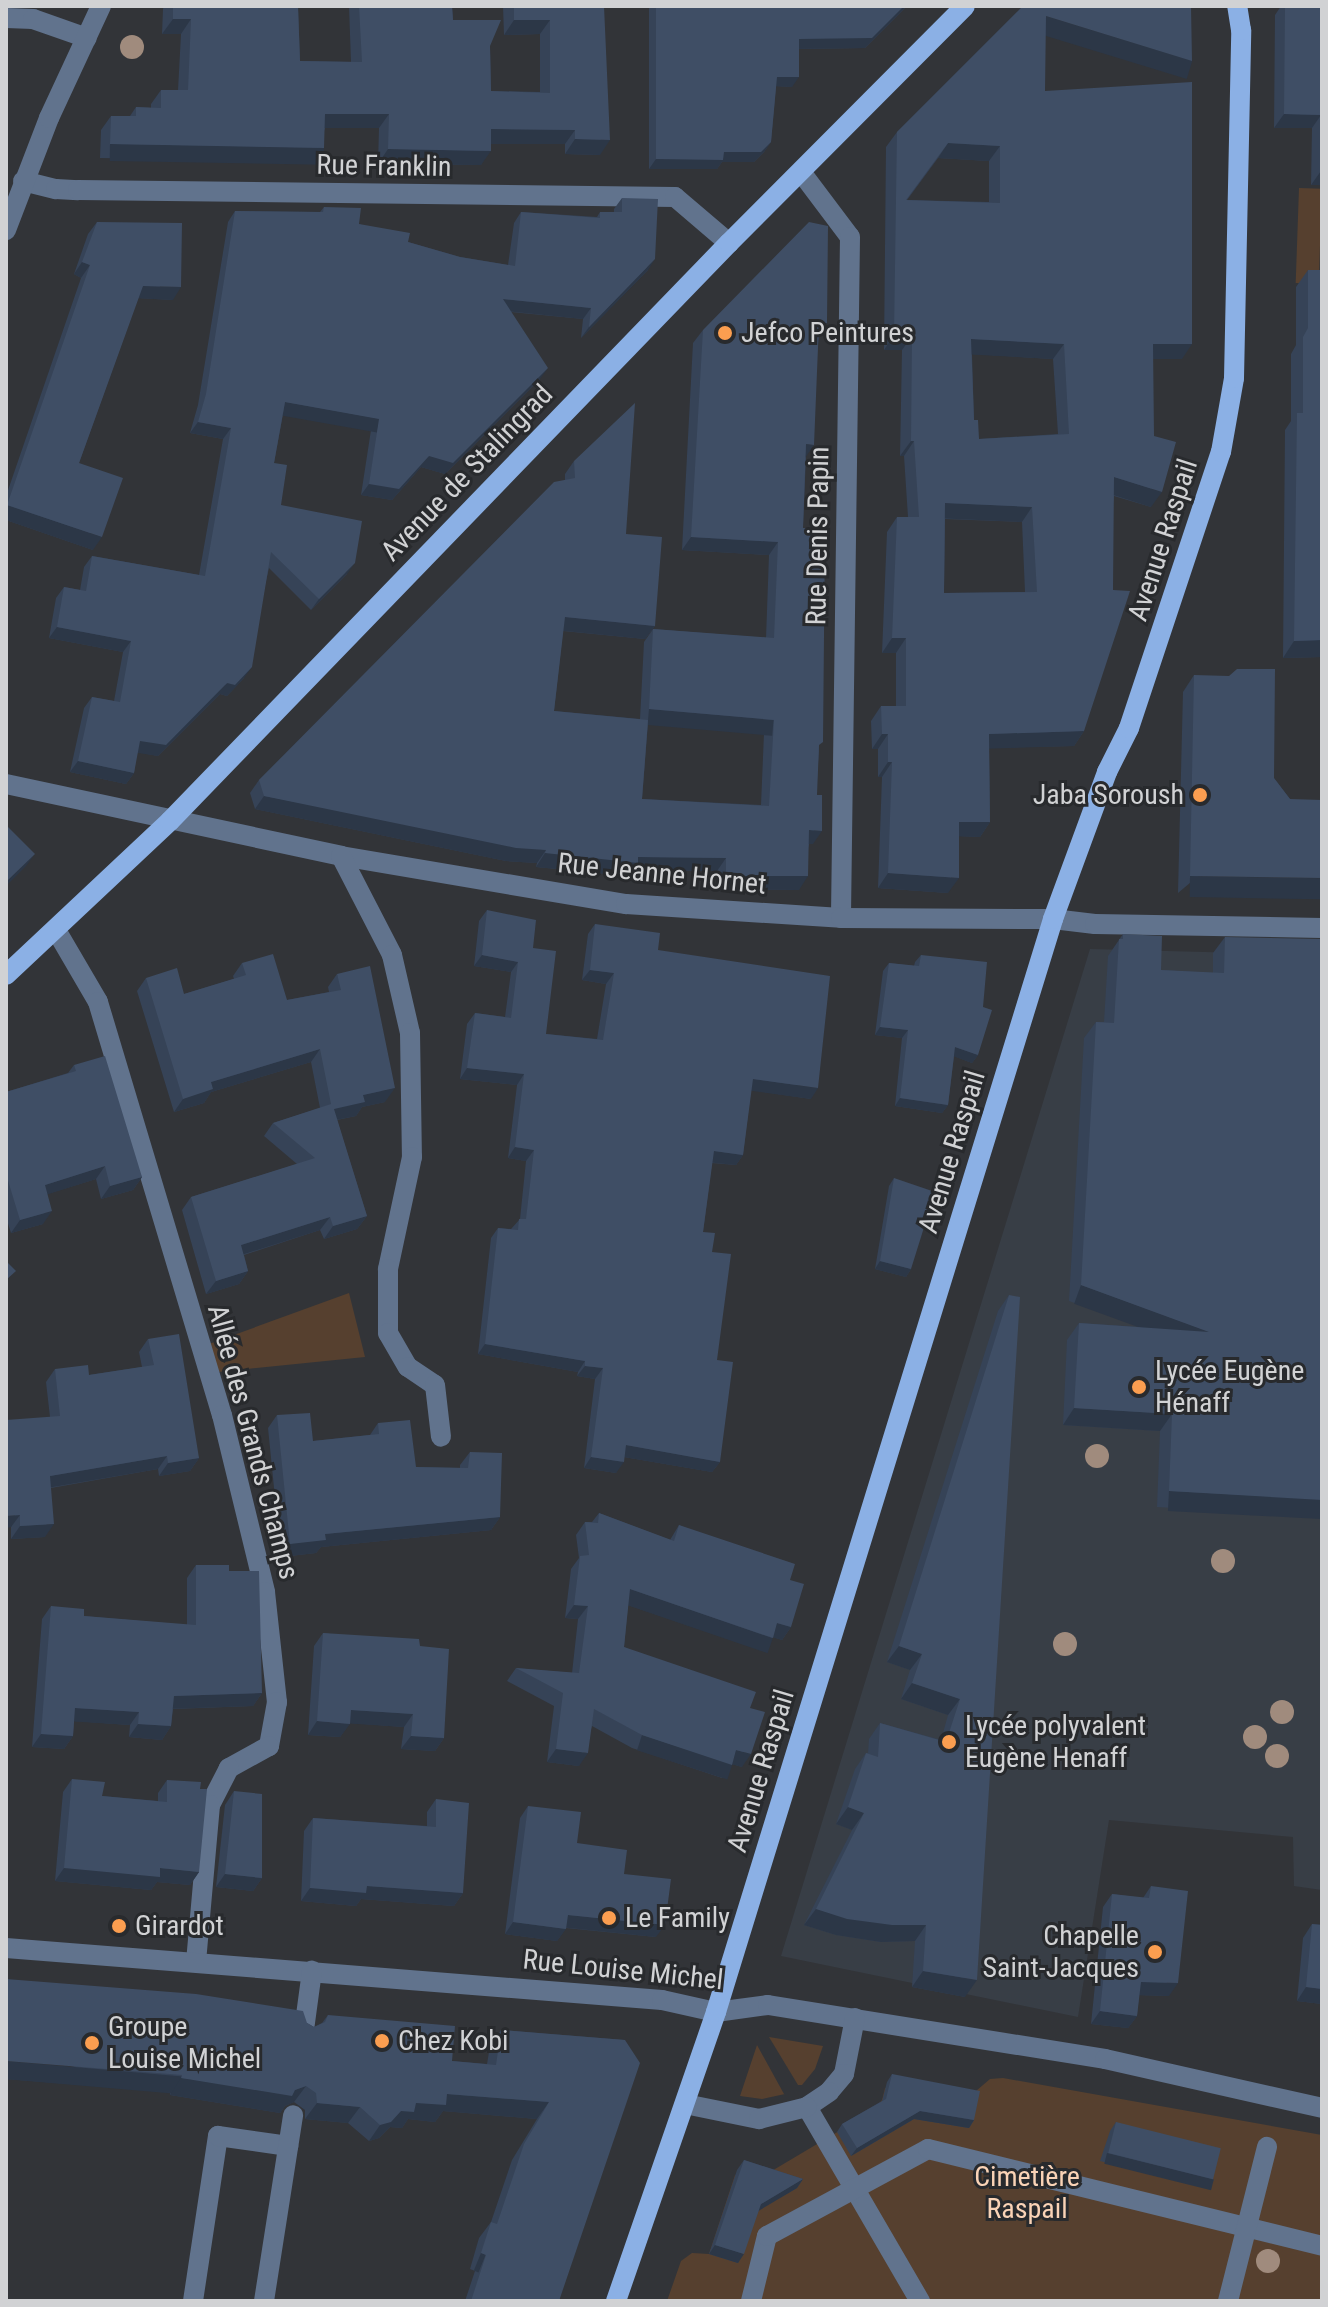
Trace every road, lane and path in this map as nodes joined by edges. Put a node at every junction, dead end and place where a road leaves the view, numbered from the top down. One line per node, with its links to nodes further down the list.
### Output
1 (101, 6): 5 (street)
2 (965, 6): 6 (main road, Avenue de Stalingrad)
3 (1237, 6): 14 (main road, Avenue Raspail)
4 (6, 18): 5 (street)
5 (87, 38): 7 (street)
6 (801, 172): 9 (main road, Avenue de Stalingrad); 13 (street, Rue Denis Papin)
7 (23, 181): 8 (street); 9 (street, Rue Franklin)
8 (6, 230)
9 (729, 243): 11 (main road, Avenue de Stalingrad)
10 (6, 784): 11 (street, Rue Jeanne Hornet)
11 (170, 821): 12 (street, Rue Jeanne Hornet); 16 (main road, Avenue de Stalingrad)
12 (341, 856): 13 (street, Rue Jeanne Hornet); 18 (street)
13 (841, 918): 14 (street, Rue Jeanne Hornet)
14 (1053, 919): 15 (street, Rue Jeanne Hornet); 22 (main road, Avenue Raspail)
15 (1322, 928)
16 (56, 930): 17 (main road, Avenue de Stalingrad); 20 (street, Allée des Grands Champs)
17 (6, 975)
18 (441, 1437)
19 (6, 1948): 20 (street, Rue Louise Michel)
20 (196, 1962): 21 (street, Rue Louise Michel)
21 (312, 1971): 22 (street, Rue Louise Michel); 24 (street)
22 (716, 2012): 23 (street, Rue Louise Michel); 25 (main road, Avenue Raspail)
23 (855, 2018): 26 (street); 27 (street, Rue Louise Michel)
24 (304, 2030)
25 (685, 2104): 26 (street); 36 (main road, Avenue Raspail)
26 (807, 2107): 31 (street)
27 (1322, 2108)
28 (293, 2115): 29 (street)
29 (288, 2146): 34 (street); 35 (street)
30 (1267, 2147): 32 (street)
31 (854, 2189): 32 (street); 37 (street); 38 (street)
32 (1247, 2227): 33 (street); 39 (street)
33 (1322, 2246)
34 (193, 2301)
35 (264, 2301)
36 (616, 2301)
37 (751, 2301)
38 (920, 2301)
39 (1228, 2301)

